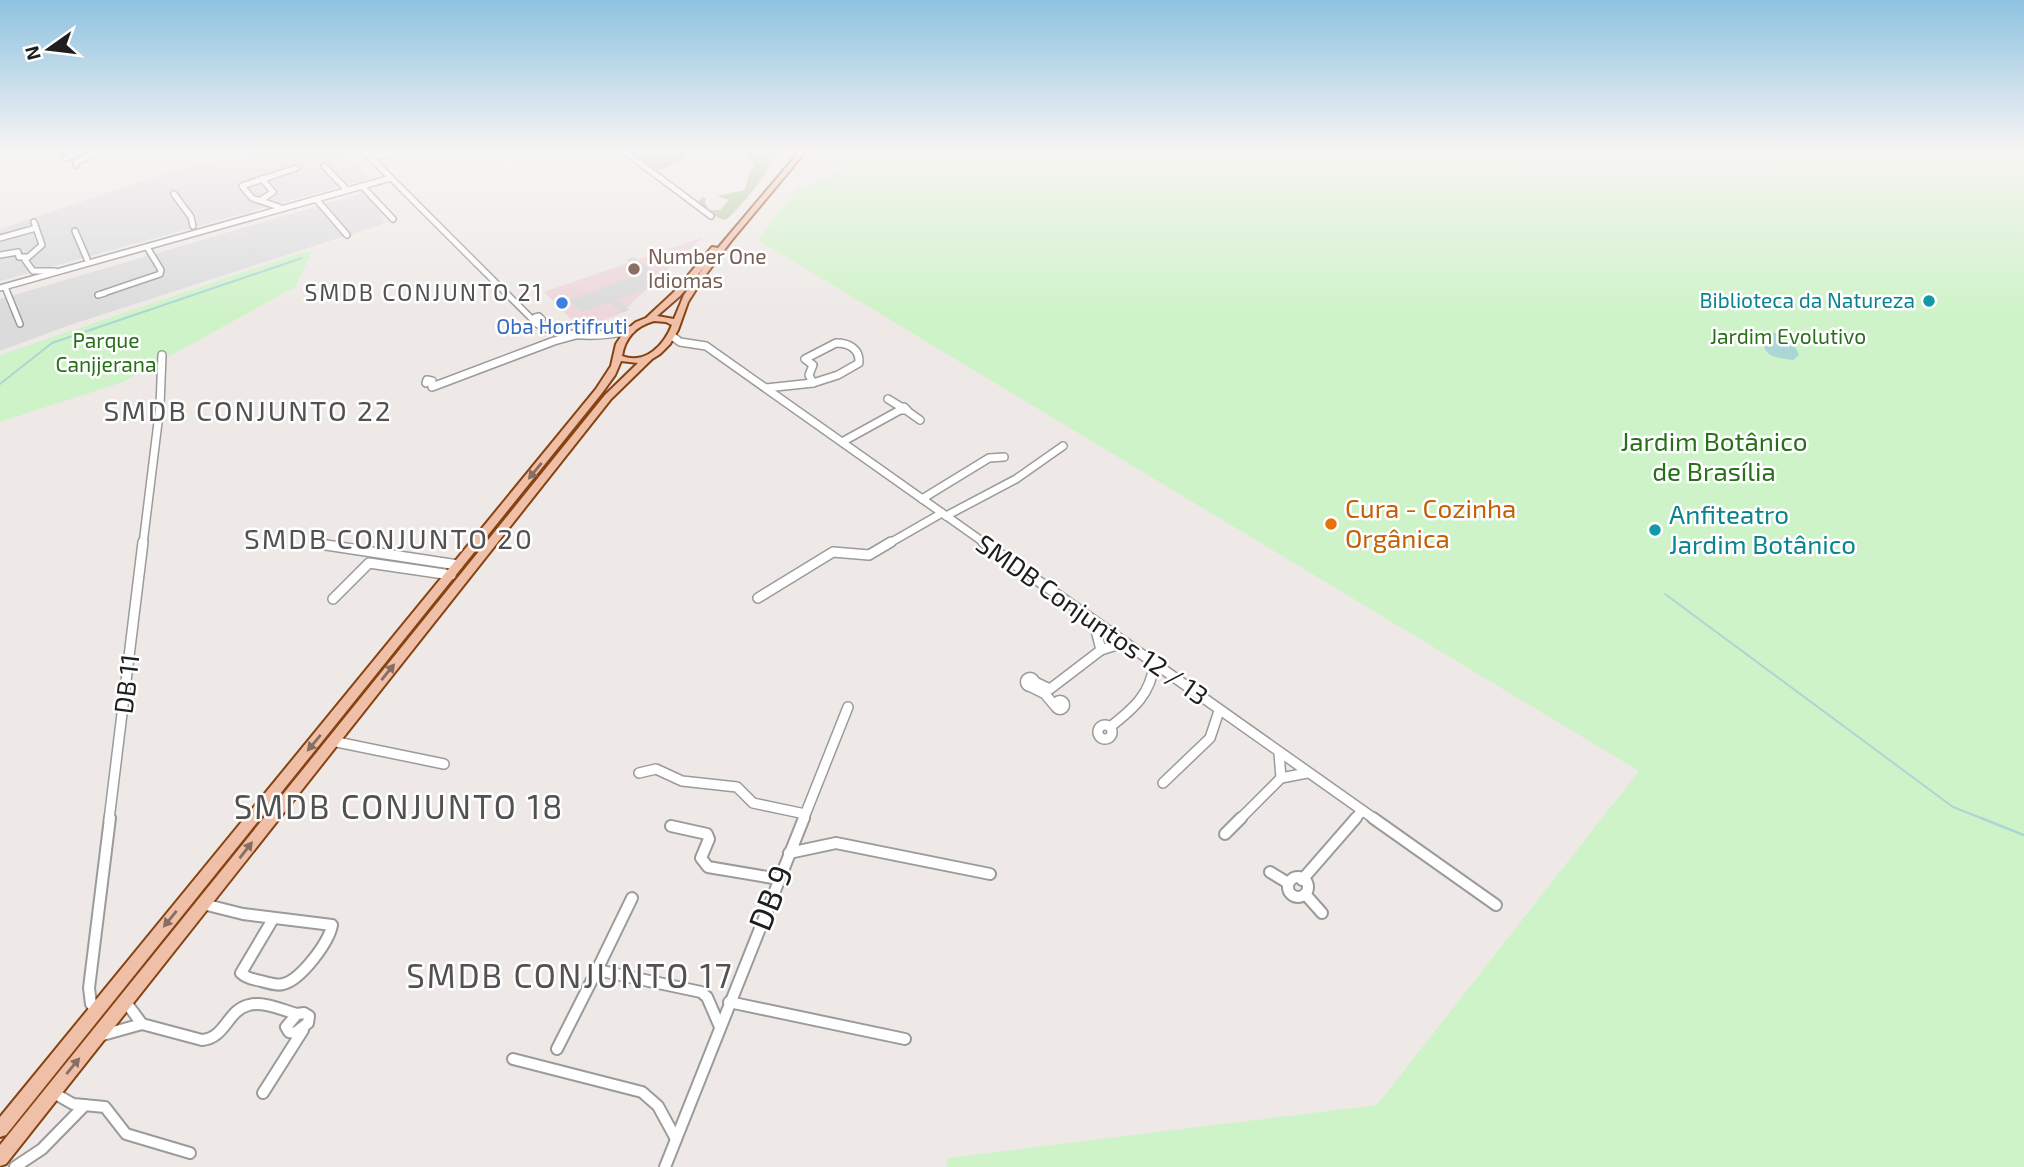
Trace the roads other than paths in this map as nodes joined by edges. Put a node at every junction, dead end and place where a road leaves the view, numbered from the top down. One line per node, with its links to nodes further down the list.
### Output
1 (182, 205): 14 (street)
2 (293, 205): 10 (street)
3 (322, 205): 18 (street)
4 (380, 205): 13 (street)
5 (419, 205): 31 (street)
6 (697, 205): 12 (street)
7 (749, 205): 27 (main road)
8 (759, 205): 28 (main road)
9 (271, 206): 10 (street); 11 (street)
10 (284, 208): 11 (street)
11 (265, 213): 15 (street)
12 (711, 216)
13 (393, 219)
14 (193, 226): 15 (street); 17 (street)
15 (204, 230): 17 (street)
16 (75, 232): 23 (street)
17 (193, 233): 20 (street)
18 (347, 235)
19 (0, 238): 22 (street)
20 (147, 247): 23 (street); 26 (street)
21 (0, 255): 22 (street)
22 (27, 257): 24 (street)
23 (85, 262): 24 (street)
24 (56, 272): 25 (street)
25 (3, 288): 29 (street)
26 (105, 293)
27 (647, 320): 28 (main road); 30 (main road)
28 (675, 323): 34 (main road)
29 (20, 324)
30 (633, 329): 33 (street); 35 (main road)
31 (559, 331): 32 (street); 32 (street)
32 (583, 333): 33 (street)
33 (609, 334): 35 (street)
34 (672, 336): 36 (street, SMDB Conjuntos 12 / 13); 37 (main road)
35 (621, 343): 39 (main road)
36 (686, 343): 37 (street); 42 (street, SMDB Conjuntos 12 / 13)
37 (661, 349): 40 (main road)
38 (162, 355): 91 (street, DB 11)
39 (618, 357): 40 (main road); 52 (main road, one-way to 52)
40 (648, 358): 63 (main road, one-way to 40)
41 (813, 383): 41 (street); 42 (street)
42 (765, 388): 46 (street, SMDB Conjuntos 12 / 13)
43 (888, 398): 44 (street)
44 (902, 409): 45 (street); 46 (street)
45 (920, 420)
46 (842, 442): 49 (street, SMDB Conjuntos 12 / 13)
47 (1063, 446): 50 (street)
48 (1004, 457): 49 (street)
49 (922, 499): 50 (street, SMDB Conjuntos 12 / 13)
50 (944, 515): 53 (street); 55 (street, SMDB Conjuntos 12 / 13)
51 (326, 545): 52 (street)
52 (455, 570): 54 (street); 79 (main road, one-way to 79)
53 (758, 598)
54 (333, 599)
55 (1094, 622): 56 (street, SMDB Conjuntos 12 / 13); 57 (street)
56 (1124, 643): 57 (street); 58 (street, SMDB Conjuntos 12 / 13)
57 (1101, 650): 59 (street)
58 (1154, 664): 61 (street, SMDB Conjuntos 12 / 13); 62 (street)
59 (1050, 689): 59 (street)
60 (848, 706): 71 (street, DB 9)
61 (1219, 710): 64 (street, SMDB Conjuntos 12 / 13); 69 (street)
62 (1110, 727)
63 (332, 741): 65 (street); 81 (main road, one-way to 63)
64 (1279, 753): 67 (street, SMDB Conjuntos 12 / 13); 68 (street)
65 (443, 764)
66 (639, 773): 71 (street)
67 (1307, 773): 68 (street); 70 (street, SMDB Conjuntos 12 / 13)
68 (1282, 778): 73 (street)
69 (1163, 783)
70 (1362, 811): 78 (street); 85 (street, SMDB Conjuntos 12 / 13)
71 (805, 814): 74 (street, DB 9)
72 (671, 826): 77 (street)
73 (1225, 834)
74 (789, 853): 76 (street); 77 (street, DB 9)
75 (1270, 872): 80 (street)
76 (990, 874)
77 (779, 880): 90 (street, DB 9)
78 (1302, 880): 80 (street); 82 (street)
79 (201, 881): 81 (main road); 91 (main road, one-way to 91)
80 (1288, 883): 82 (street)
81 (217, 886): 84 (main road)
82 (1306, 895): 86 (street)
83 (632, 898): 88 (street)
84 (203, 904): 87 (street); 89 (main road)
85 (1496, 905)
86 (1322, 913)
87 (273, 919): 87 (street)
88 (597, 970): 93 (street); 96 (street)
89 (125, 1001): 92 (street); 94 (main road)
90 (729, 1002): 93 (street, DB 9); 95 (street)
91 (96, 1010): 101 (main road)
92 (142, 1024): 94 (street); 99 (street)
93 (720, 1027): 102 (street, DB 9)
94 (96, 1037): 98 (main road, one-way to 94)
95 (905, 1039)
96 (557, 1049)
97 (513, 1059): 102 (street)
98 (52, 1092): 100 (street); 104 (main road)
99 (263, 1093)
100 (85, 1105): 103 (street); 105 (street)
101 (0, 1129)
102 (676, 1139): 106 (street, DB 9)
103 (190, 1153)
104 (0, 1158)
105 (15, 1167)
106 (665, 1167)

